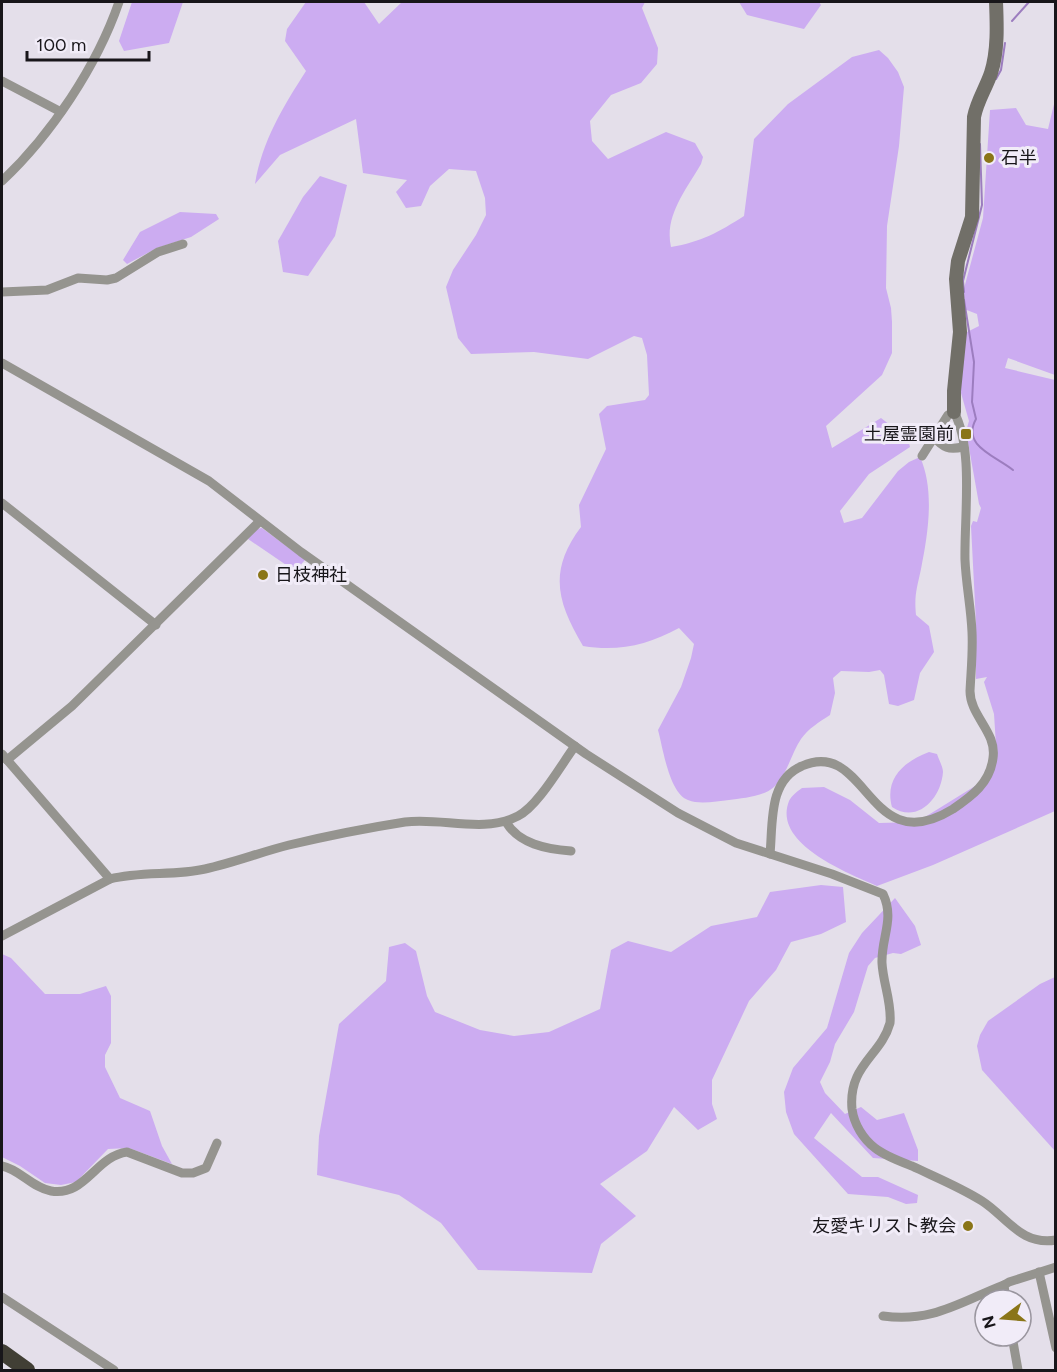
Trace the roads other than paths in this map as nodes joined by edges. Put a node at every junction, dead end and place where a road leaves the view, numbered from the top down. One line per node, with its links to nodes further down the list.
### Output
1 (119, 2): 4 (street)
2 (996, 2): 9 (street)
3 (2, 81): 4 (street)
4 (61, 112): 5 (street)
5 (2, 181)
6 (183, 244): 7 (street)
7 (2, 292)
8 (2, 363): 14 (street)
9 (954, 412): 10 (street); 11 (street)
10 (934, 437): 11 (street); 12 (street)
11 (963, 447): 20 (street)
12 (922, 456)
13 (2, 503): 15 (street)
14 (260, 521): 15 (street); 16 (street)
15 (156, 625): 17 (street)
16 (575, 746): 18 (street); 20 (street)
17 (4, 757): 21 (street)
18 (506, 822): 19 (street); 21 (street)
19 (571, 851)
20 (770, 854): 25 (street)
21 (110, 879): 22 (street)
22 (2, 936)
23 (217, 1143): 24 (street)
24 (2, 1166)
25 (1056, 1240)
26 (1056, 1267): 27 (street)
27 (1039, 1272): 28 (street); 33 (street)
28 (1004, 1285): 29 (street); 31 (street)
29 (1004, 1288)
30 (2, 1297): 37 (street)
31 (883, 1316)
32 (1014, 1348): 38 (street)
33 (1056, 1348)
34 (2, 1353): 35 (highway); 36 (highway)
35 (22, 1371)
36 (27, 1371)
37 (114, 1371)
38 (1018, 1371)

